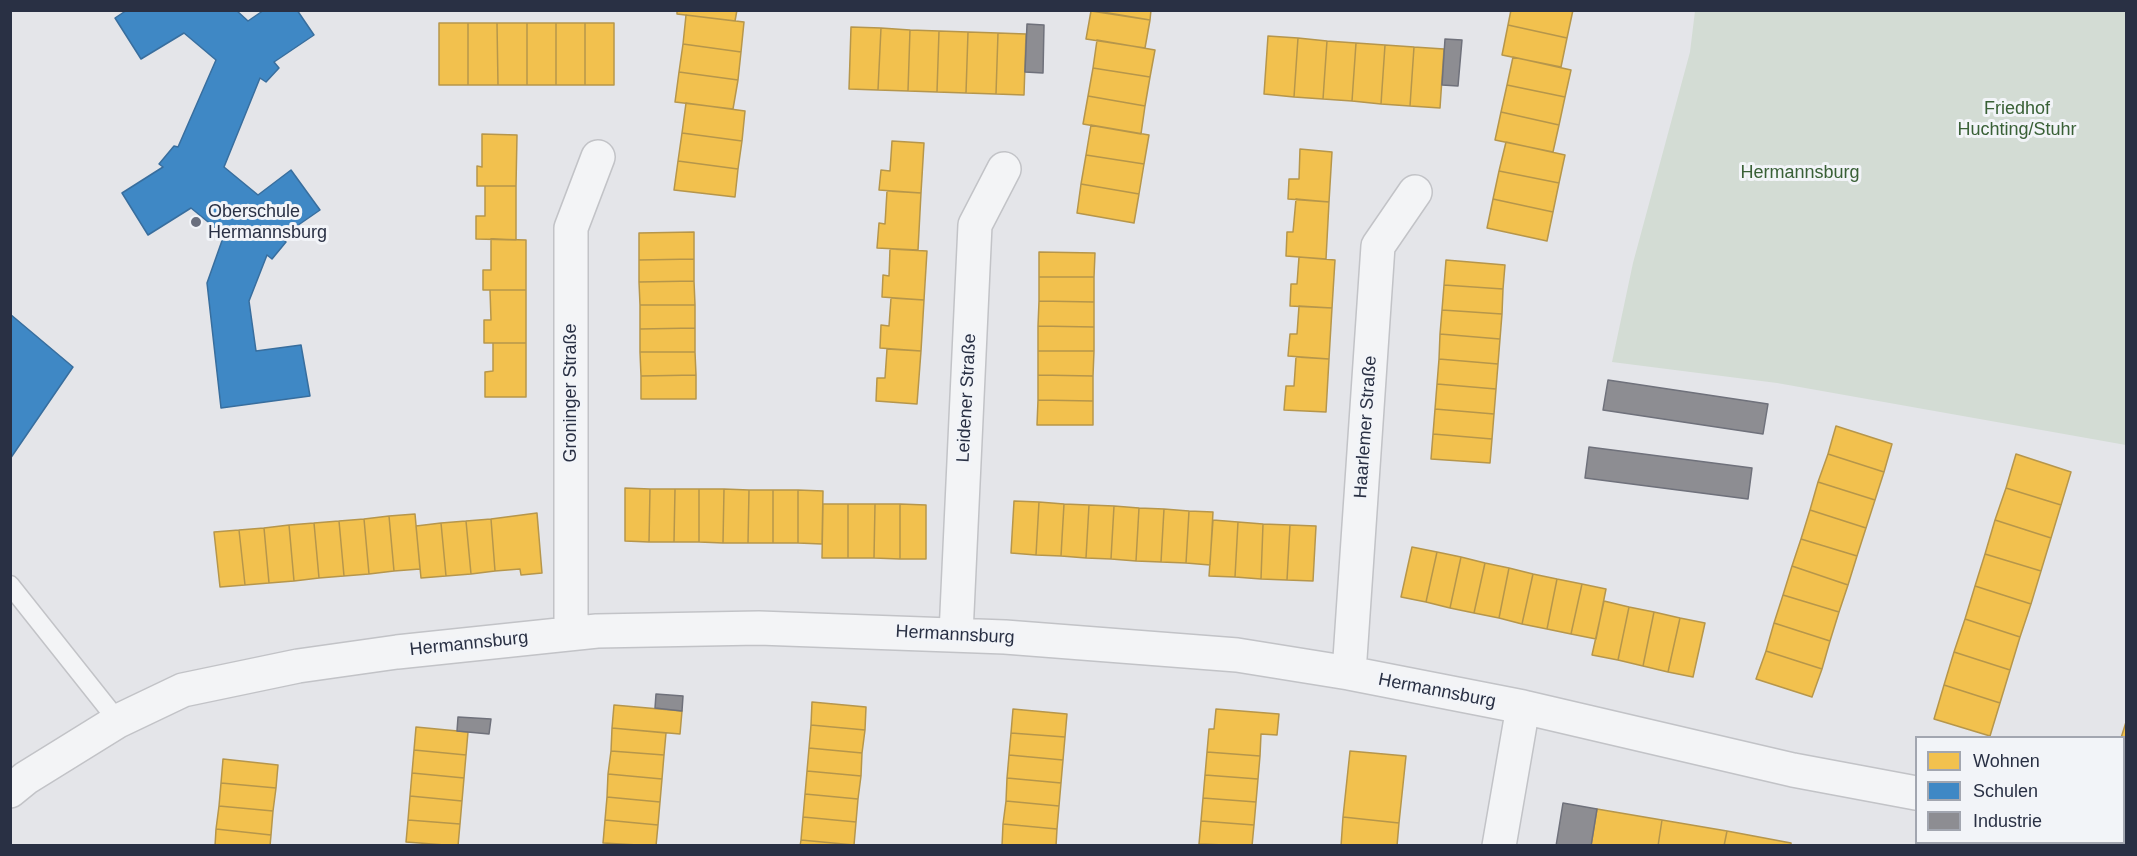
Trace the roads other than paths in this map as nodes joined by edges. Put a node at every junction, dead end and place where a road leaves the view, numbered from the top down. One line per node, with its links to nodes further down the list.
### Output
1 (598, 157): 5 (street, Groninger Straße)
2 (1004, 169): 6 (street, Leidener Straße)
3 (1414, 192): 7 (street, Haarlemer Straße)
4 (10, 585): 9 (lane)
5 (572, 633): 6 (street, Hermannsburg); 9 (street, Hermannsburg)
6 (956, 634): 7 (street, Hermannsburg)
7 (1349, 673): 8 (street, Hermannsburg)
8 (1523, 707): 11 (street, Hermannsburg); 12 (street)
9 (118, 721): 10 (street, Hermannsburg)
10 (10, 791)
11 (1915, 794)
12 (1499, 846)

